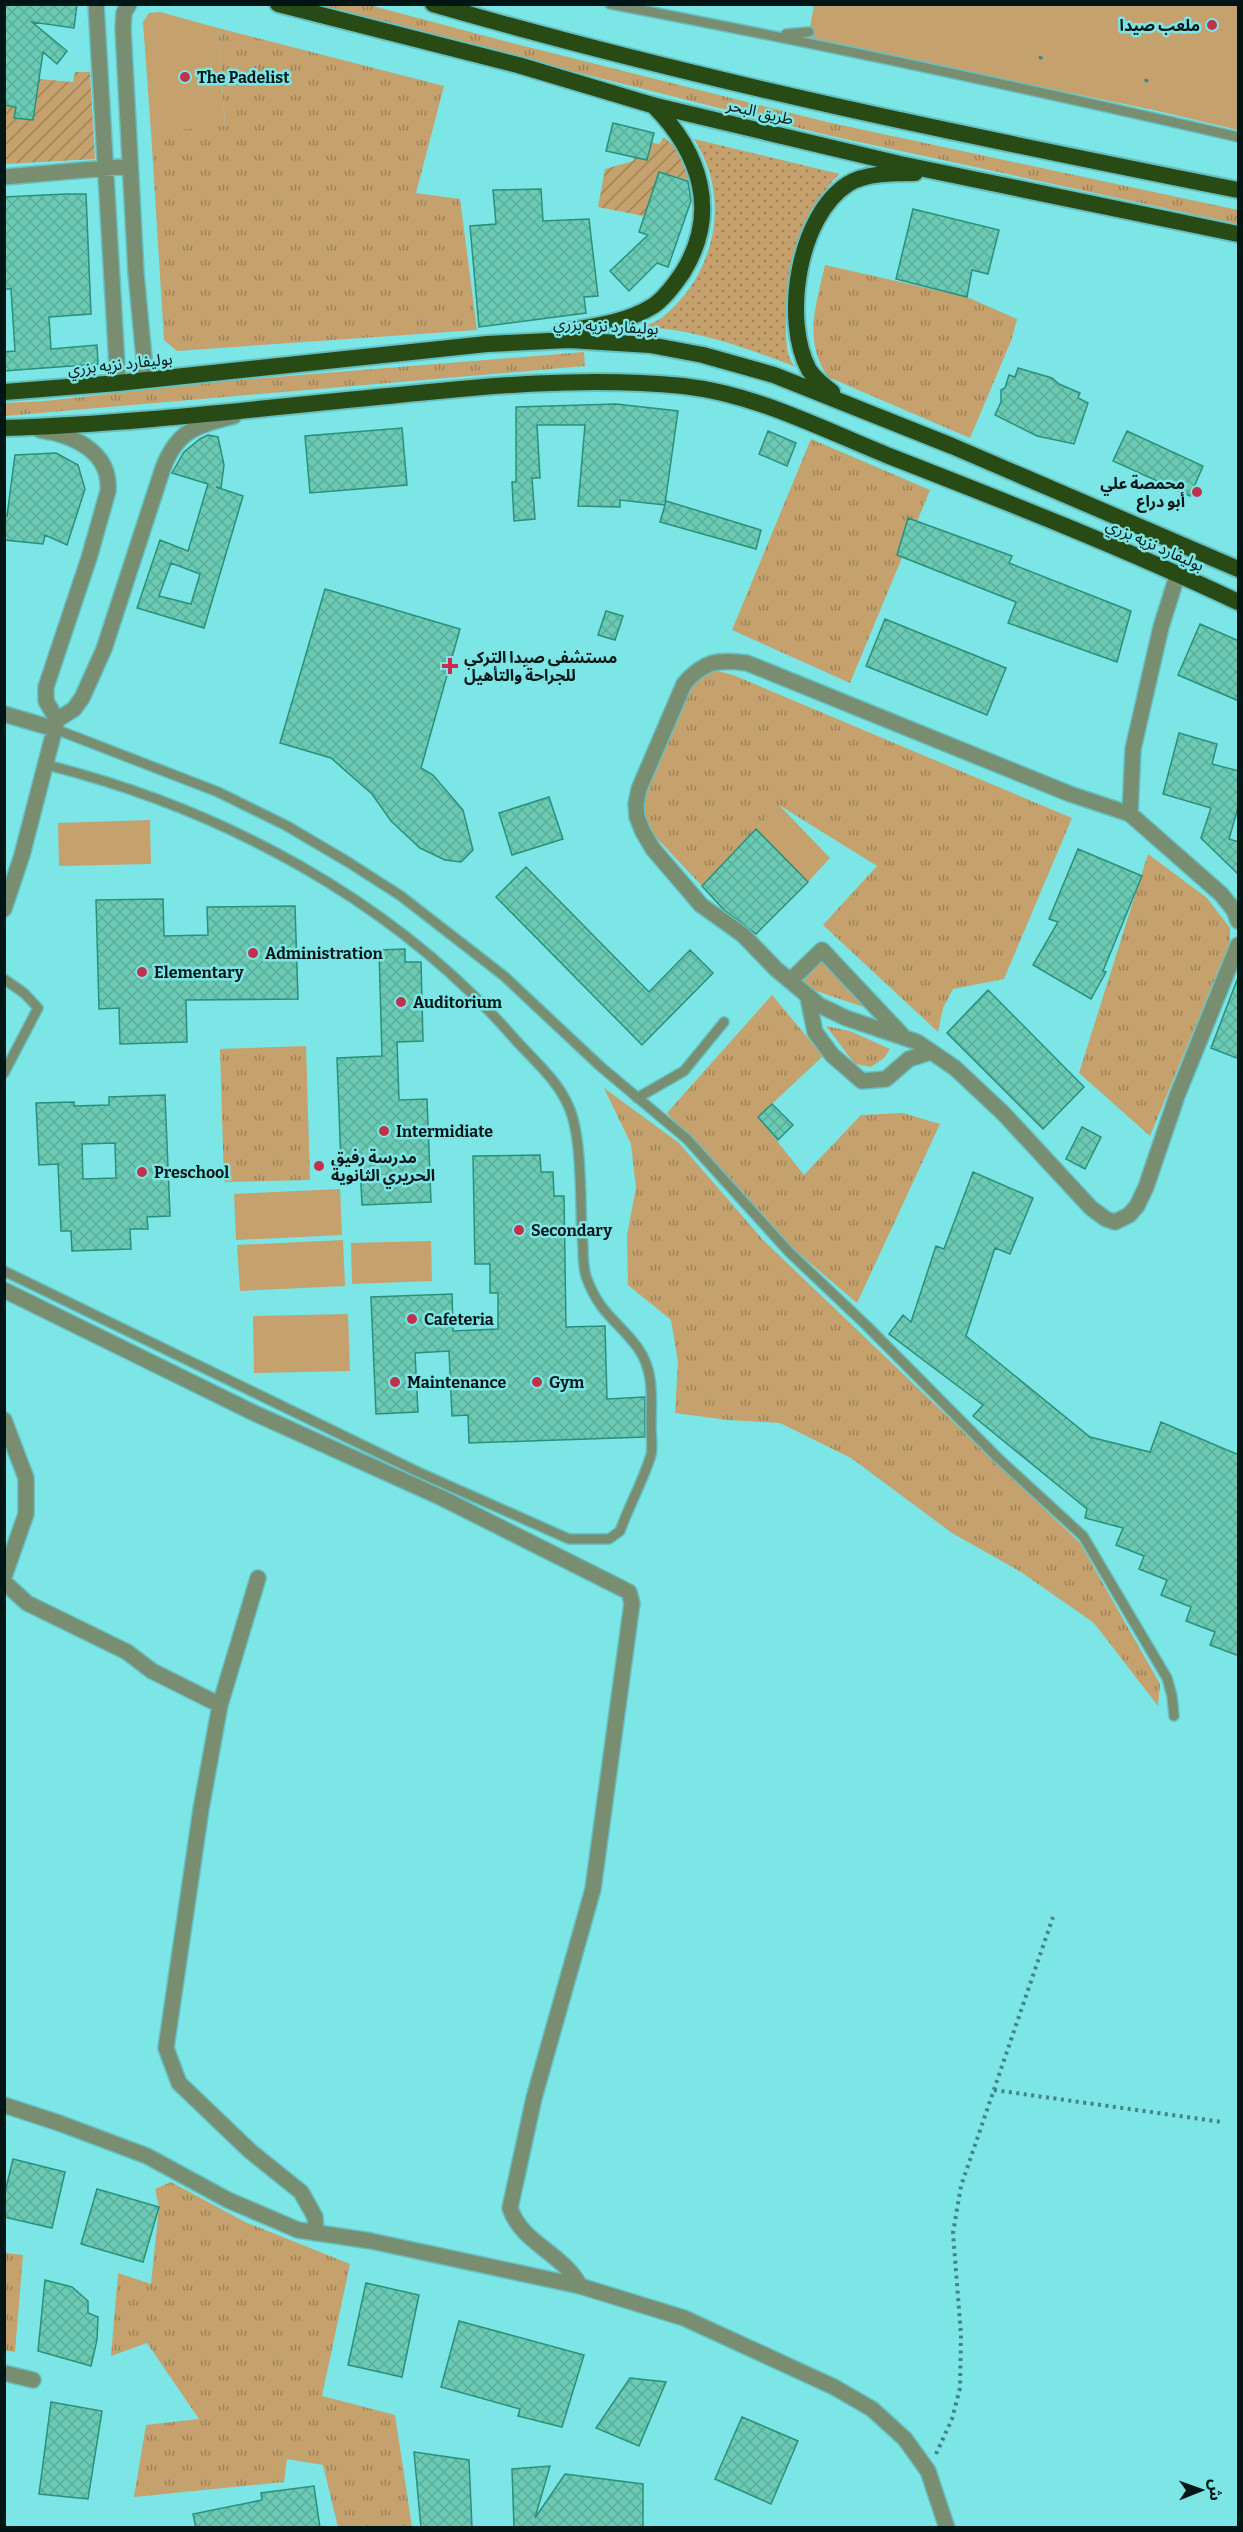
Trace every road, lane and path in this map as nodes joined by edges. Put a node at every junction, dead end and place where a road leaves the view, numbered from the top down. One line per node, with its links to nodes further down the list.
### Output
1 (96, 4): 11 (street)
2 (129, 4): 10 (street)
3 (278, 4): 8 (highway, طريق البحر)
4 (433, 4): 14 (highway, طريق البحر)
5 (610, 4): 7 (lane)
6 (810, 32): 7 (lane)
7 (772, 35): 9 (lane)
8 (652, 105): 12 (highway, طريق البحر); 16 (highway)
9 (1239, 137)
10 (130, 166): 11 (street); 17 (street)
11 (104, 168): 13 (street); 18 (street)
12 (950, 174): 15 (highway, طريق البحر); 20 (highway)
13 (4, 177)
14 (1239, 190)
15 (1239, 234)
16 (487, 344): 17 (highway, بوليفارد نزيه بزري); 20 (highway, بوليفارد نزيه بزري)
17 (146, 380): 18 (highway, بوليفارد نزيه بزري)
18 (118, 383): 19 (highway, بوليفارد نزيه بزري)
19 (4, 392)
20 (850, 405): 23 (highway, بوليفارد نزيه بزري)
21 (270, 407): 22 (highway, بوليفارد نزيه بزري); 26 (highway, بوليفارد نزيه بزري); 29 (street)
22 (13, 428): 29 (street)
23 (1174, 542): 24 (highway); 25 (highway, بوليفارد نزيه بزري)
24 (1239, 555)
25 (1239, 569)
26 (1178, 573): 27 (highway, بوليفارد نزيه بزري); 31 (street)
27 (1239, 602)
28 (4, 714): 29 (street)
29 (56, 725): 30 (street); 42 (lane)
30 (47, 765): 32 (street); 43 (lane)
31 (1130, 814): 33 (street); 36 (street)
32 (4, 909)
33 (1239, 921)
34 (1239, 945): 40 (street)
35 (4, 979): 41 (lane)
36 (790, 981): 37 (street); 39 (street)
37 (808, 998): 39 (street); 40 (street)
38 (724, 1022): 42 (lane)
39 (904, 1037): 40 (street)
40 (931, 1052)
41 (4, 1073)
42 (637, 1098): 50 (lane)
43 (4, 1271)
44 (4, 1290): 56 (street)
45 (4, 1420): 46 (street)
46 (4, 1577)
47 (258, 1578): 49 (street)
48 (4, 1582): 49 (street)
49 (220, 1705): 55 (street)
50 (1174, 1716)
51 (1053, 1917): 52 (path)
52 (994, 2090): 54 (path); 59 (path)
53 (4, 2106): 55 (street)
54 (1222, 2122)
55 (316, 2233): 56 (street)
56 (580, 2286): 59 (street)
57 (4, 2373): 58 (street)
58 (33, 2380)
59 (928, 2470): 60 (street)
60 (947, 2528)

